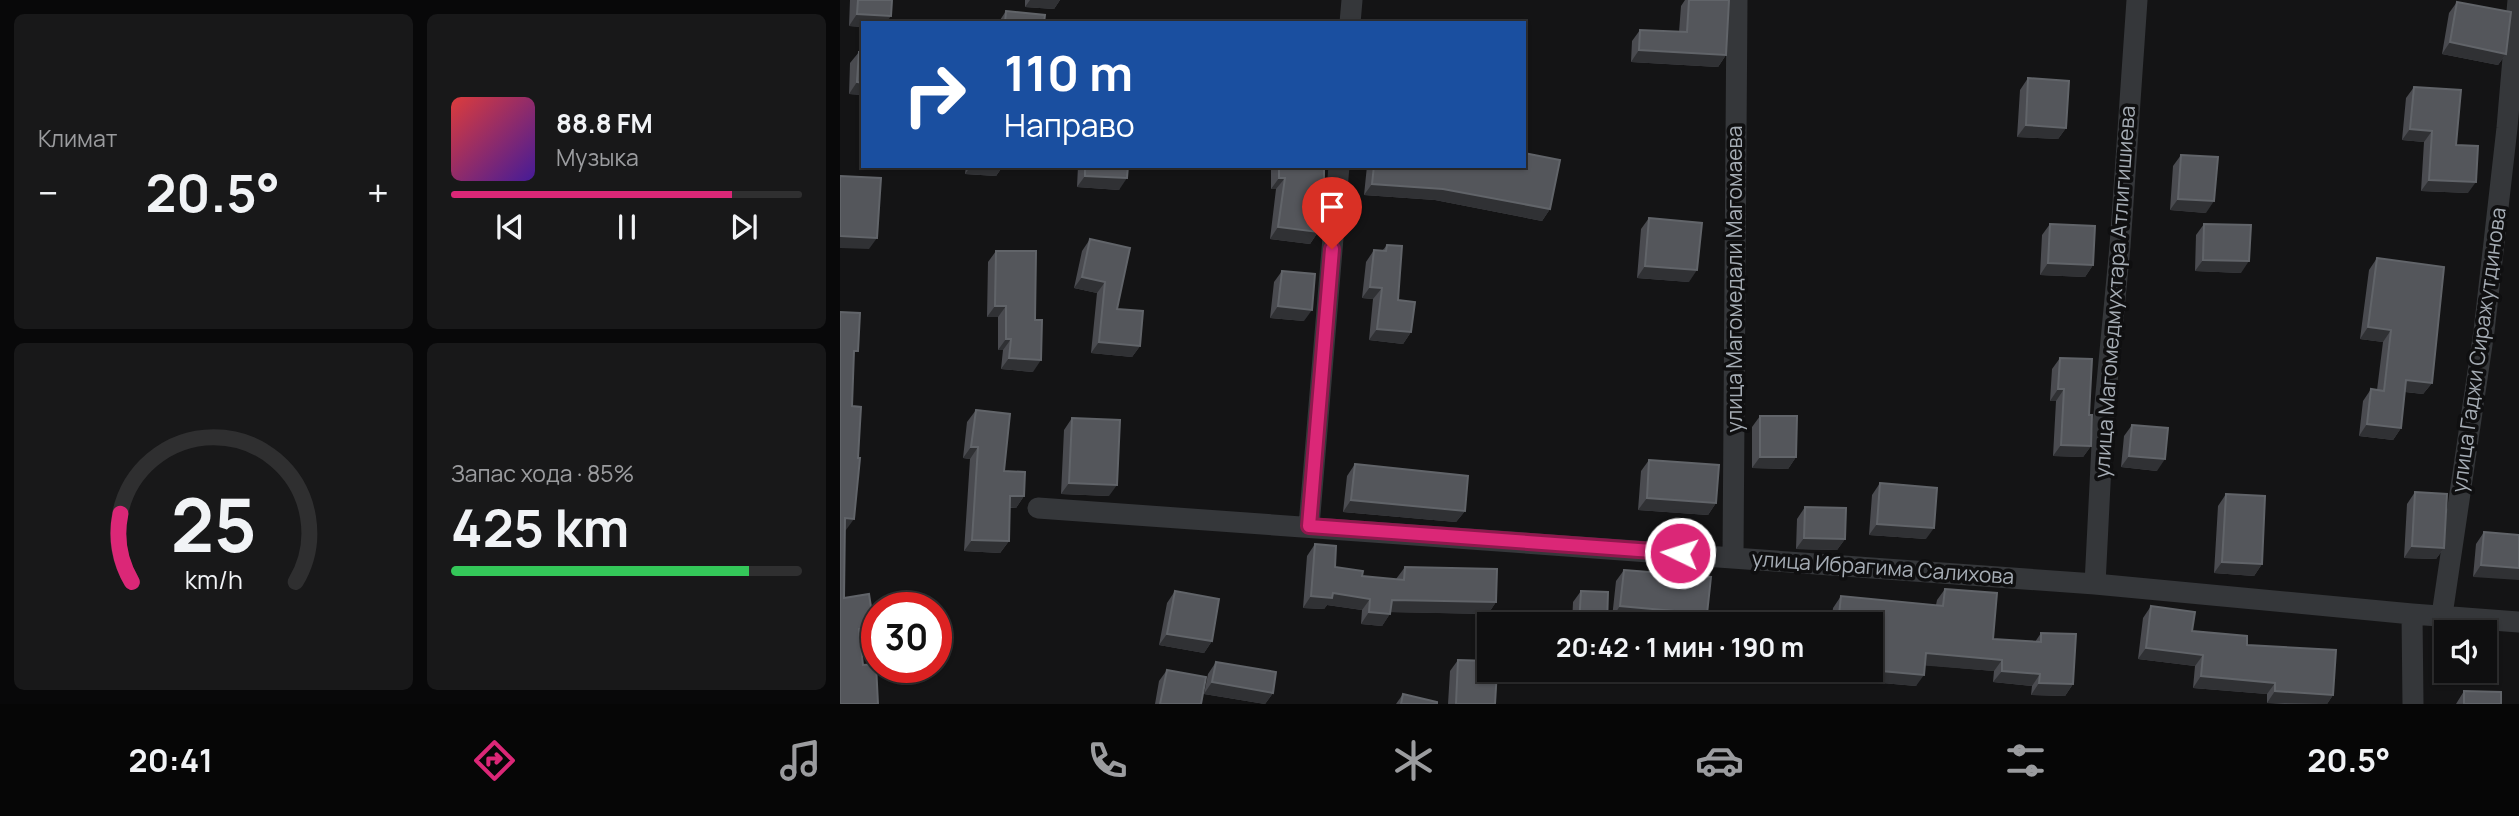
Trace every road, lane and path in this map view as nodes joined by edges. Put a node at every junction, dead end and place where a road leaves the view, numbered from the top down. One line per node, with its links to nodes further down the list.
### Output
1 (1352, 0): 5 (street)
2 (1737, 0): 9 (street, улица Магомедали Магомаева)
3 (2137, 0): 10 (street, улица Магомедмухтара Атлигишиева)
4 (2518, 0): 12 (street, улица Гаджи Сиражутдинова)
5 (1350, 21)
6 (1339, 168): 8 (street)
7 (1038, 508): 8 (street, улица Ибрагима Салихова)
8 (1309, 526): 9 (street, улица Ибрагима Салихова)
9 (1733, 557): 10 (street, улица Ибрагима Салихова)
10 (2095, 584): 11 (street, улица Ибрагима Салихова)
11 (2412, 614): 12 (street, улица Ибрагима Салихова); 14 (street)
12 (2442, 615): 13 (street, улица Ибрагима Салихова)
13 (2519, 622)
14 (2413, 704)

